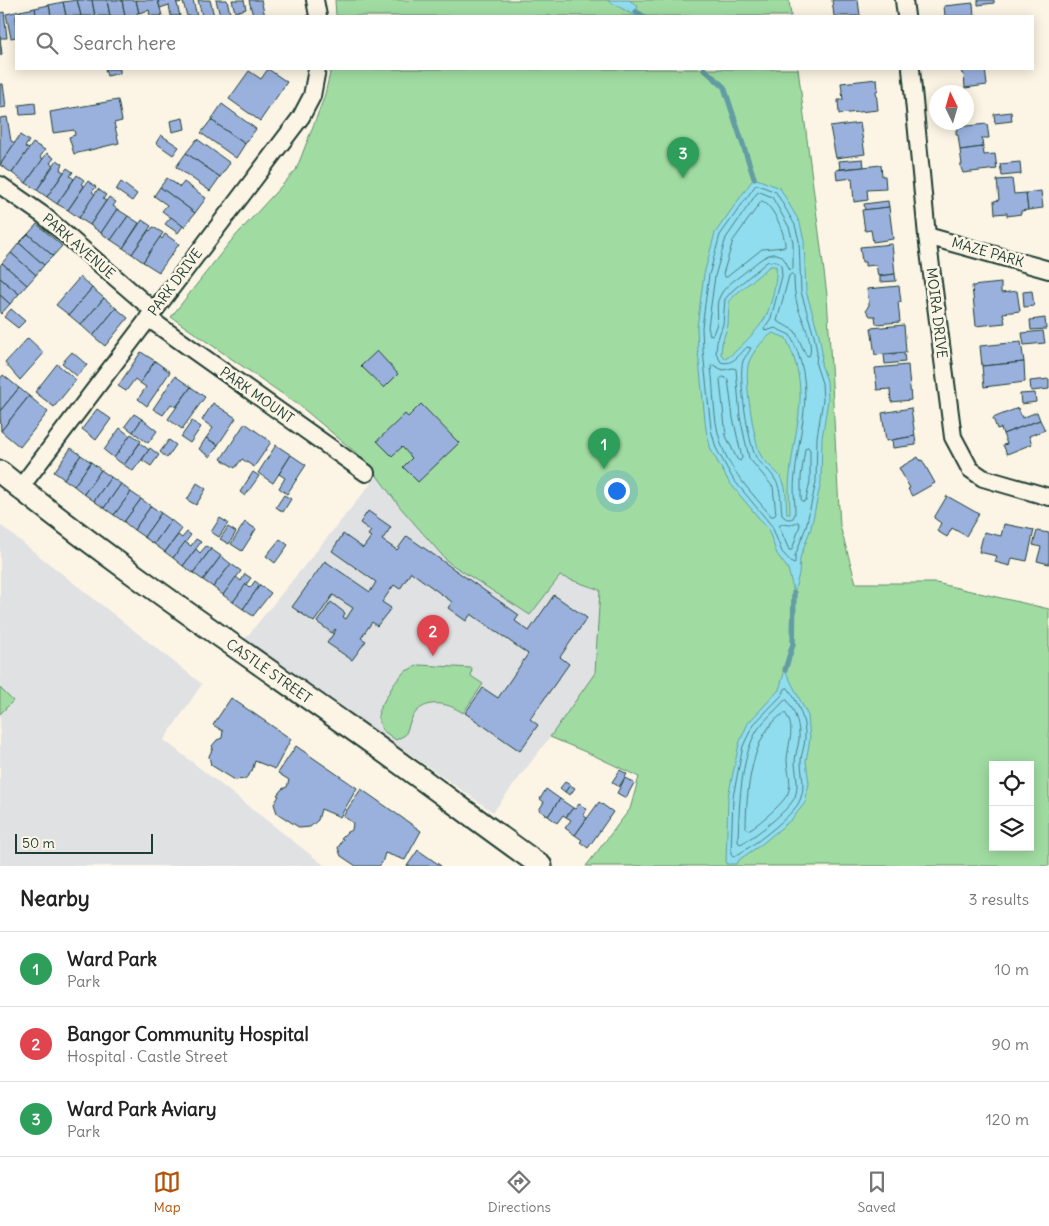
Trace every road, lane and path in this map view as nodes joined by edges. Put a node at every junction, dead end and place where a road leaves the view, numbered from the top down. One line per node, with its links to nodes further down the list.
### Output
1 (315, 0): 3 (street)
2 (904, 0): 4 (street)
3 (318, 15)
4 (906, 15)
5 (317, 70): 10 (street, PARK DRIVE)
6 (911, 70): 8 (street, MOIRA DRIVE)
7 (0, 185): 10 (street, PARK AVENUE)
8 (927, 236): 9 (street, MAZE PARK); 14 (street, MOIRA DRIVE)
9 (1049, 270)
10 (151, 314): 12 (street, PARK MOUNT); 13 (street, PARK DRIVE)
11 (0, 472): 13 (street, CASTLE STREET)
12 (366, 473)
13 (20, 488): 15 (street, CASTLE STREET)
14 (1049, 497)
15 (541, 866)

